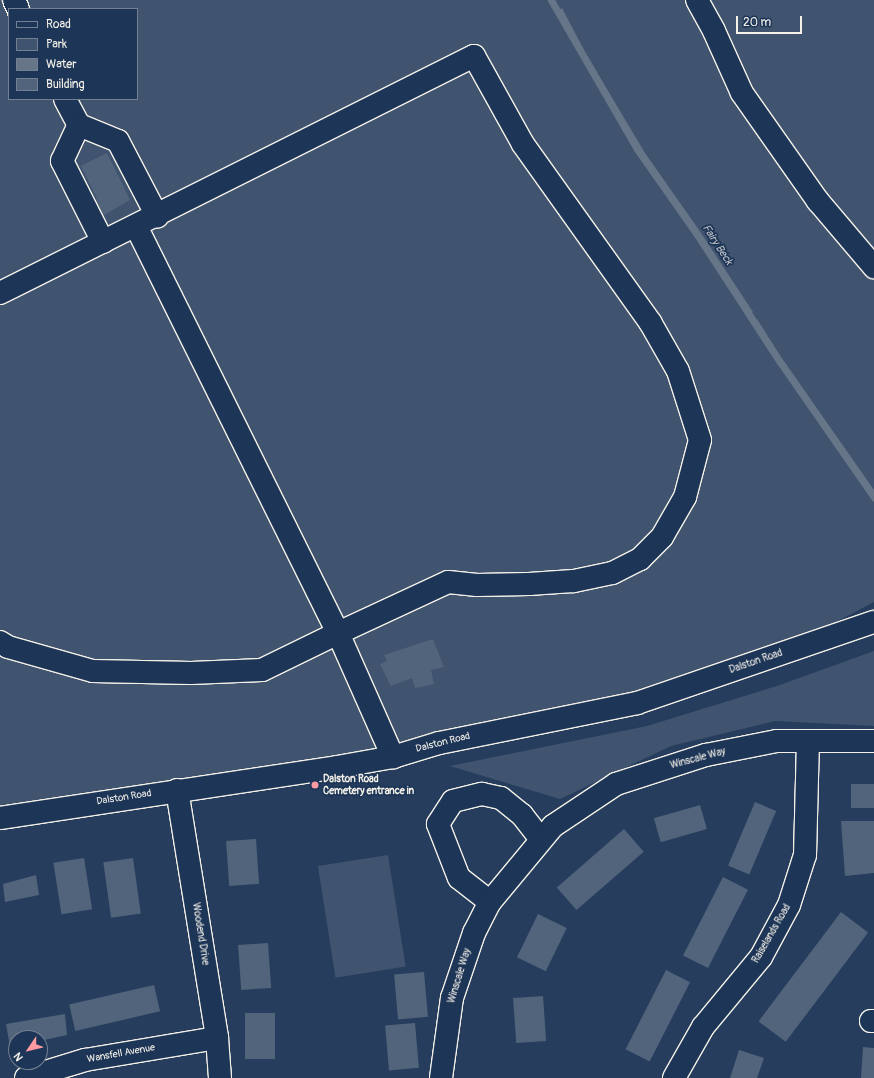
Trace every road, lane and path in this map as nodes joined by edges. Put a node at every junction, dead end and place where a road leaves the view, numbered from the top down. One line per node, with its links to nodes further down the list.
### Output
1 (697, 0): 7 (street)
2 (66, 100): 3 (street)
3 (79, 125): 4 (street); 6 (street)
4 (157, 216): 5 (street); 10 (street)
5 (136, 226): 6 (street); 10 (street)
6 (103, 242): 8 (street)
7 (874, 267)
8 (0, 293)
9 (874, 622): 14 (street, Dalston Road)
10 (338, 633): 11 (street); 14 (street)
11 (0, 642)
12 (874, 741): 13 (street, Winscale Way)
13 (808, 743): 17 (street, Winscale Way); 23 (street, Raiselands Road)
14 (393, 757): 15 (street, Dalston Road)
15 (177, 790): 16 (street, Dalston Road); 19 (street, Woodend Drive)
16 (0, 818)
17 (541, 839): 18 (street, Winscale Way); 18 (street)
18 (490, 902): 22 (street, Winscale Way)
19 (217, 1038): 20 (street, Wansfell Avenue); 21 (street, Woodend Drive)
20 (26, 1078)
21 (220, 1078)
22 (441, 1078)
23 (674, 1078)

